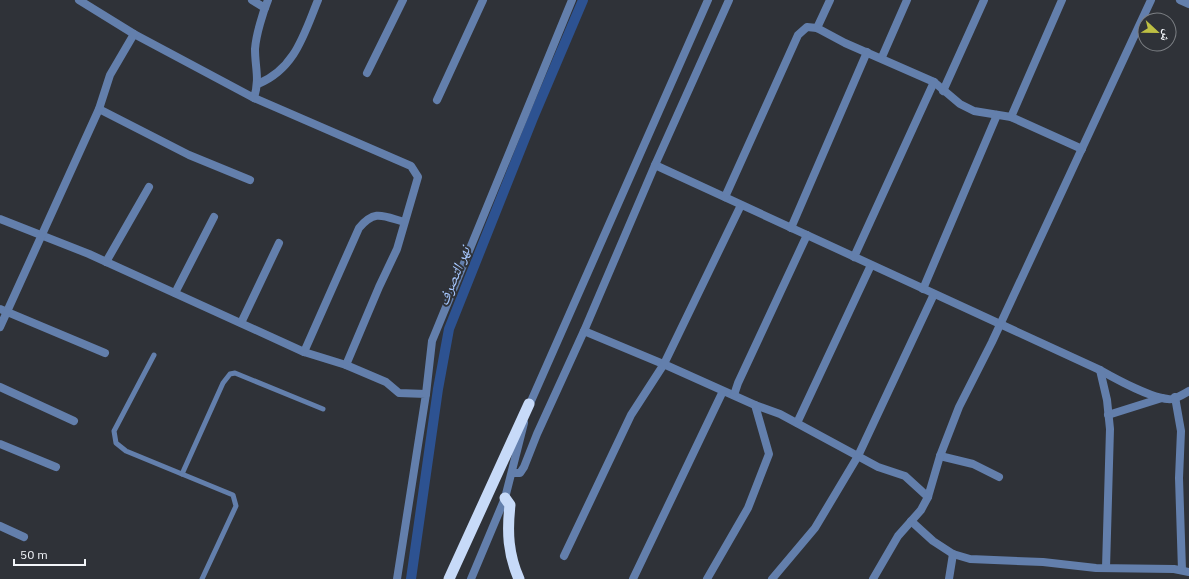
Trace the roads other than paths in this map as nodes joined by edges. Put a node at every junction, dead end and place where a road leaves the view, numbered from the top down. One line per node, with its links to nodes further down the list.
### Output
1 (79, 0): 18 (street)
2 (252, 0): 15 (street)
3 (318, 0): 23 (street)
4 (403, 0): 21 (street)
5 (483, 0): 26 (street)
6 (572, 0): 63 (street)
7 (708, 0): 67 (street)
8 (730, 0): 31 (street)
9 (830, 0): 17 (street)
10 (907, 0): 20 (street)
11 (984, 0): 24 (street)
12 (1062, 0): 29 (street)
13 (1151, 0): 30 (street)
14 (1180, 0): 16 (street)
15 (266, 4): 23 (street)
16 (1189, 4)
17 (817, 28): 19 (street); 34 (street)
18 (134, 34): 25 (street); 27 (street)
19 (867, 52): 20 (street); 39 (street)
20 (882, 57): 22 (street)
21 (367, 73)
22 (934, 82): 24 (street); 43 (street)
23 (258, 84): 25 (street)
24 (943, 91): 28 (street)
25 (254, 98): 38 (street)
26 (437, 100)
27 (99, 109): 32 (street); 41 (street)
28 (997, 115): 29 (street); 46 (street)
29 (1011, 117): 30 (street)
30 (1082, 148): 51 (street)
31 (655, 165): 34 (street); 53 (street)
32 (250, 180)
33 (149, 187): 44 (street)
34 (725, 197): 35 (street)
35 (741, 205): 39 (street); 57 (street)
36 (214, 217): 47 (street)
37 (0, 219): 41 (street)
38 (404, 222): 54 (street); 58 (street)
39 (791, 228): 40 (street)
40 (807, 235): 43 (street); 64 (street)
41 (41, 236): 44 (street); 49 (street)
42 (279, 243): 50 (street)
43 (854, 257): 45 (street)
44 (106, 262): 47 (street)
45 (871, 265): 46 (street); 72 (street)
46 (923, 289): 48 (street)
47 (175, 293): 50 (street)
48 (934, 294): 51 (street); 74 (street)
49 (3, 310): 52 (street); 55 (street)
50 (241, 323): 54 (street)
51 (999, 324): 59 (street); 75 (street)
52 (0, 327)
53 (584, 331): 57 (street); 77 (street)
54 (304, 352): 58 (street)
55 (105, 353)
56 (154, 355): 78 (lane)
57 (664, 364): 61 (street); 86 (street)
58 (346, 365): 63 (street)
59 (1100, 370): 66 (street); 70 (street)
60 (0, 387): 71 (street)
61 (723, 391): 64 (street); 94 (street)
62 (1189, 392): 65 (street)
63 (426, 394): 90 (street)
64 (734, 395): 68 (street)
65 (1175, 397): 66 (street); 88 (street)
66 (1162, 398): 70 (street)
67 (529, 404): 77 (street); 91 (highway)
68 (755, 406): 72 (street); 95 (street)
69 (323, 409): 78 (lane)
70 (1108, 415): 87 (street)
71 (74, 421)
72 (797, 423): 74 (street)
73 (0, 444): 76 (street)
74 (858, 456): 80 (street); 96 (street)
75 (940, 456): 79 (street); 80 (street)
76 (56, 467)
77 (512, 473): 81 (street)
78 (182, 474): 89 (lane)
79 (999, 477)
80 (928, 497): 82 (street)
81 (505, 498): 92 (street); 93 (highway)
82 (911, 521): 85 (street); 97 (street)
83 (0, 526): 84 (street)
84 (24, 537)
85 (952, 554): 87 (street); 98 (street)
86 (564, 556)
87 (1106, 568): 88 (street)
88 (1187, 572): 99 (street)
89 (202, 579)
90 (397, 579)
91 (449, 579)
92 (471, 579)
93 (519, 579)
94 (634, 579)
95 (707, 579)
96 (772, 579)
97 (874, 579)
98 (949, 579)
99 (1189, 579)

